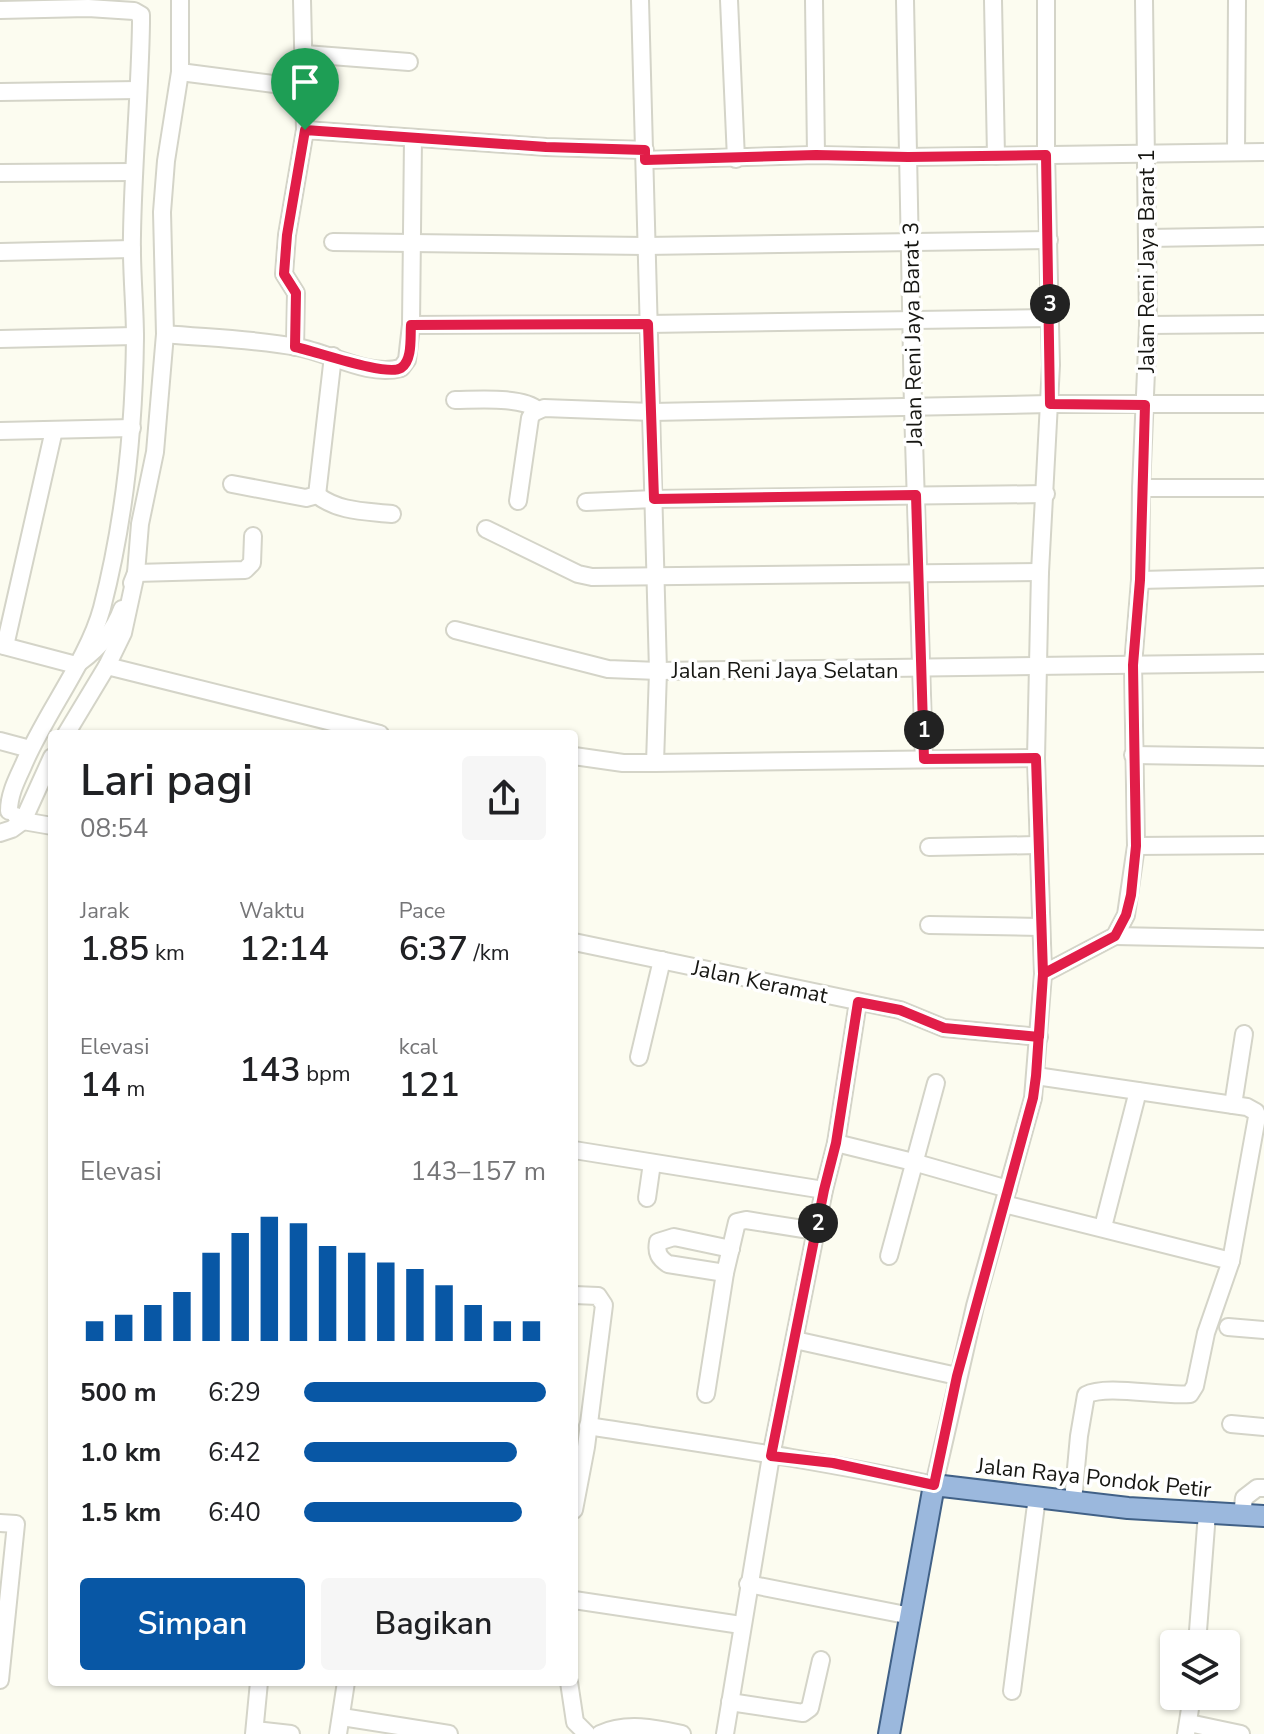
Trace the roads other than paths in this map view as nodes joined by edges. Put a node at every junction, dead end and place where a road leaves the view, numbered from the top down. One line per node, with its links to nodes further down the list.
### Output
1 (180, 0): 14 (street)
2 (302, 0): 12 (street)
3 (640, 0): 22 (street)
4 (729, 0): 28 (street)
5 (814, 0): 23 (street)
6 (905, 0): 27 (street, Jalan Reni Jaya Barat 3)
7 (993, 0): 26 (street)
8 (1046, 0): 24 (street)
9 (1144, 0): 25 (street, Jalan Reni Jaya Barat 1)
10 (1237, 0): 20 (street)
11 (0, 10): 16 (street)
12 (305, 54): 13 (street); 15 (street)
13 (409, 62)
14 (180, 72): 15 (street); 46 (street)
15 (305, 88): 18 (street)
16 (138, 90): 17 (street); 29 (street)
17 (0, 92)
18 (305, 130): 19 (street); 49 (street)
19 (413, 138): 22 (street); 36 (street)
20 (1236, 152): 21 (street); 25 (street)
21 (1264, 152)
22 (645, 155): 28 (street); 37 (street)
23 (816, 155): 27 (street); 28 (street)
24 (1046, 155): 25 (street); 26 (street); 33 (street)
25 (1146, 155): 32 (street, Jalan Reni Jaya Barat 1)
26 (996, 156): 27 (street)
27 (908, 157): 35 (street, Jalan Reni Jaya Barat 3)
28 (736, 159)
29 (133, 172): 30 (street); 38 (street)
30 (0, 173)
31 (1264, 236): 32 (street)
32 (1149, 238): 45 (street, Jalan Reni Jaya Barat 1)
33 (1049, 240): 35 (street); 40 (street)
34 (333, 242): 36 (street)
35 (910, 242): 37 (street); 41 (street, Jalan Reni Jaya Barat 3)
36 (411, 245): 37 (street); 44 (street)
37 (645, 246): 42 (street)
38 (132, 249): 39 (street); 47 (street)
39 (0, 252)
40 (1050, 318): 41 (street); 52 (street)
41 (911, 320): 42 (street); 55 (street, Jalan Reni Jaya Barat 3)
42 (648, 324): 44 (street); 57 (street)
43 (1264, 324): 45 (street)
44 (411, 325): 50 (street)
45 (1148, 325): 54 (street, Jalan Reni Jaya Barat 1)
46 (165, 334): 49 (street); 74 (street)
47 (135, 336): 48 (street); 58 (street)
48 (0, 339)
49 (295, 347): 50 (street)
50 (333, 356): 65 (street)
51 (455, 400): 56 (street)
52 (1050, 404): 54 (street); 55 (street); 64 (street)
53 (1264, 404): 54 (street)
54 (1145, 405): 62 (street, Jalan Reni Jaya Barat 1)
55 (913, 408): 57 (street); 66 (street, Jalan Reni Jaya Barat 3)
56 (538, 410): 57 (street); 68 (street)
57 (652, 412): 67 (street)
58 (132, 428): 59 (street); 82 (street)
59 (54, 430): 60 (street); 80 (street)
60 (0, 431)
61 (232, 484): 65 (street)
62 (1141, 488): 63 (street); 78 (street, Jalan Reni Jaya Barat 1)
63 (1264, 488)
64 (1046, 494): 66 (street); 73 (street)
65 (317, 495): 70 (street)
66 (916, 495): 67 (street); 75 (street, Jalan Reni Jaya Barat 3)
67 (654, 499): 69 (street); 76 (street)
68 (518, 501)
69 (586, 502)
70 (392, 514)
71 (486, 529): 76 (street)
72 (253, 536): 74 (street)
73 (1040, 572): 75 (street); 85 (street)
74 (136, 573): 82 (street); 84 (street)
75 (919, 574): 76 (street); 86 (street, Jalan Reni Jaya Barat 3)
76 (655, 577): 87 (street)
77 (1264, 577): 78 (street)
78 (1140, 580): 83 (street, Jalan Reni Jaya Barat 1)
79 (455, 630): 87 (street, Jalan Reni Jaya Selatan)
80 (2, 645): 82 (street)
81 (1264, 663): 83 (street, Jalan Reni Jaya Selatan)
82 (76, 665): 91 (street)
83 (1133, 665): 85 (street, Jalan Reni Jaya Selatan); 92 (street, Jalan Reni Jaya Barat 1)
84 (107, 666): 88 (street); 89 (street)
85 (1037, 666): 86 (street, Jalan Reni Jaya Selatan); 95 (street)
86 (922, 669): 87 (street, Jalan Reni Jaya Selatan); 96 (street, Jalan Reni Jaya Barat 3)
87 (658, 671): 98 (street)
88 (68, 730)
89 (364, 730)
90 (0, 741): 91 (street)
91 (30, 749): 99 (street)
92 (1133, 755): 94 (street); 104 (street, Jalan Reni Jaya Barat 1)
93 (578, 757): 98 (street)
94 (1264, 757)
95 (1036, 758): 96 (street); 102 (street)
96 (924, 759): 98 (street)
97 (48, 763): 99 (street)
98 (655, 763)
99 (11, 815): 100 (street); 101 (street)
100 (48, 825)
101 (0, 833)
102 (1037, 845): 105 (street); 107 (street)
103 (1264, 845): 104 (street)
104 (1136, 846): 108 (street, Jalan Reni Jaya Barat 1)
105 (929, 847)
106 (929, 925): 107 (street)
107 (1040, 927): 112 (street)
108 (1115, 936): 109 (street); 112 (street)
109 (1264, 939)
110 (578, 943): 111 (street, Jalan Keramat)
111 (662, 960): 113 (street, Jalan Keramat); 116 (street)
112 (1043, 974): 115 (street)
113 (858, 1002): 115 (street, Jalan Keramat); 121 (street)
114 (1244, 1034): 120 (street)
115 (1039, 1037): 117 (street)
116 (639, 1057)
117 (1036, 1076): 119 (street); 126 (street)
118 (936, 1083): 123 (street)
119 (1138, 1091): 120 (street); 128 (street)
120 (1233, 1105): 132 (street)
121 (836, 1143): 123 (street); 125 (street)
122 (578, 1151): 124 (street)
123 (913, 1162): 126 (street); 131 (street)
124 (652, 1163): 125 (street); 127 (street)
125 (824, 1190): 129 (street)
126 (1006, 1197): 128 (street); 138 (street)
127 (647, 1198)
128 (1103, 1227): 132 (street)
129 (816, 1231): 130 (street); 137 (street)
130 (731, 1249): 133 (street); 133 (street)
131 (889, 1256)
132 (1231, 1261): 148 (street)
133 (725, 1273): 139 (street)
134 (578, 1295): 141 (street)
135 (1228, 1327): 136 (street)
136 (1264, 1330)
137 (795, 1340): 138 (street); 143 (street)
138 (957, 1376): 144 (street)
139 (706, 1394)
140 (1231, 1424): 142 (street)
141 (588, 1426): 143 (street); 145 (street)
142 (1264, 1427)
143 (771, 1456): 144 (street); 153 (street)
144 (934, 1485): 147 (main road, Jalan Raya Pondok Petir); 155 (main road)
145 (578, 1486)
146 (1264, 1488): 150 (street)
147 (1037, 1497): 148 (main road, Jalan Raya Pondok Petir); 163 (street)
148 (1073, 1501): 149 (main road, Jalan Raya Pondok Petir)
149 (1207, 1513): 150 (main road, Jalan Raya Pondok Petir); 157 (street)
150 (1242, 1515): 151 (main road, Jalan Raya Pondok Petir)
151 (1264, 1516)
152 (0, 1523): 159 (street)
153 (748, 1584): 155 (street); 156 (street)
154 (578, 1601): 156 (street)
155 (911, 1616): 175 (main road)
156 (741, 1625): 164 (street)
157 (1198, 1630)
158 (821, 1660): 164 (street)
159 (0, 1680)
160 (259, 1686): 167 (street)
161 (346, 1686): 165 (street)
162 (570, 1686): 171 (street)
163 (1012, 1691)
164 (730, 1702): 174 (street)
165 (342, 1717): 169 (street); 170 (street)
166 (1188, 1728): 176 (street)
167 (254, 1732): 168 (street)
168 (291, 1734)
169 (338, 1734)
170 (449, 1734)
171 (587, 1734)
172 (600, 1734): 173 (street)
173 (682, 1734)
174 (725, 1734)
175 (889, 1734)
176 (1241, 1734)

